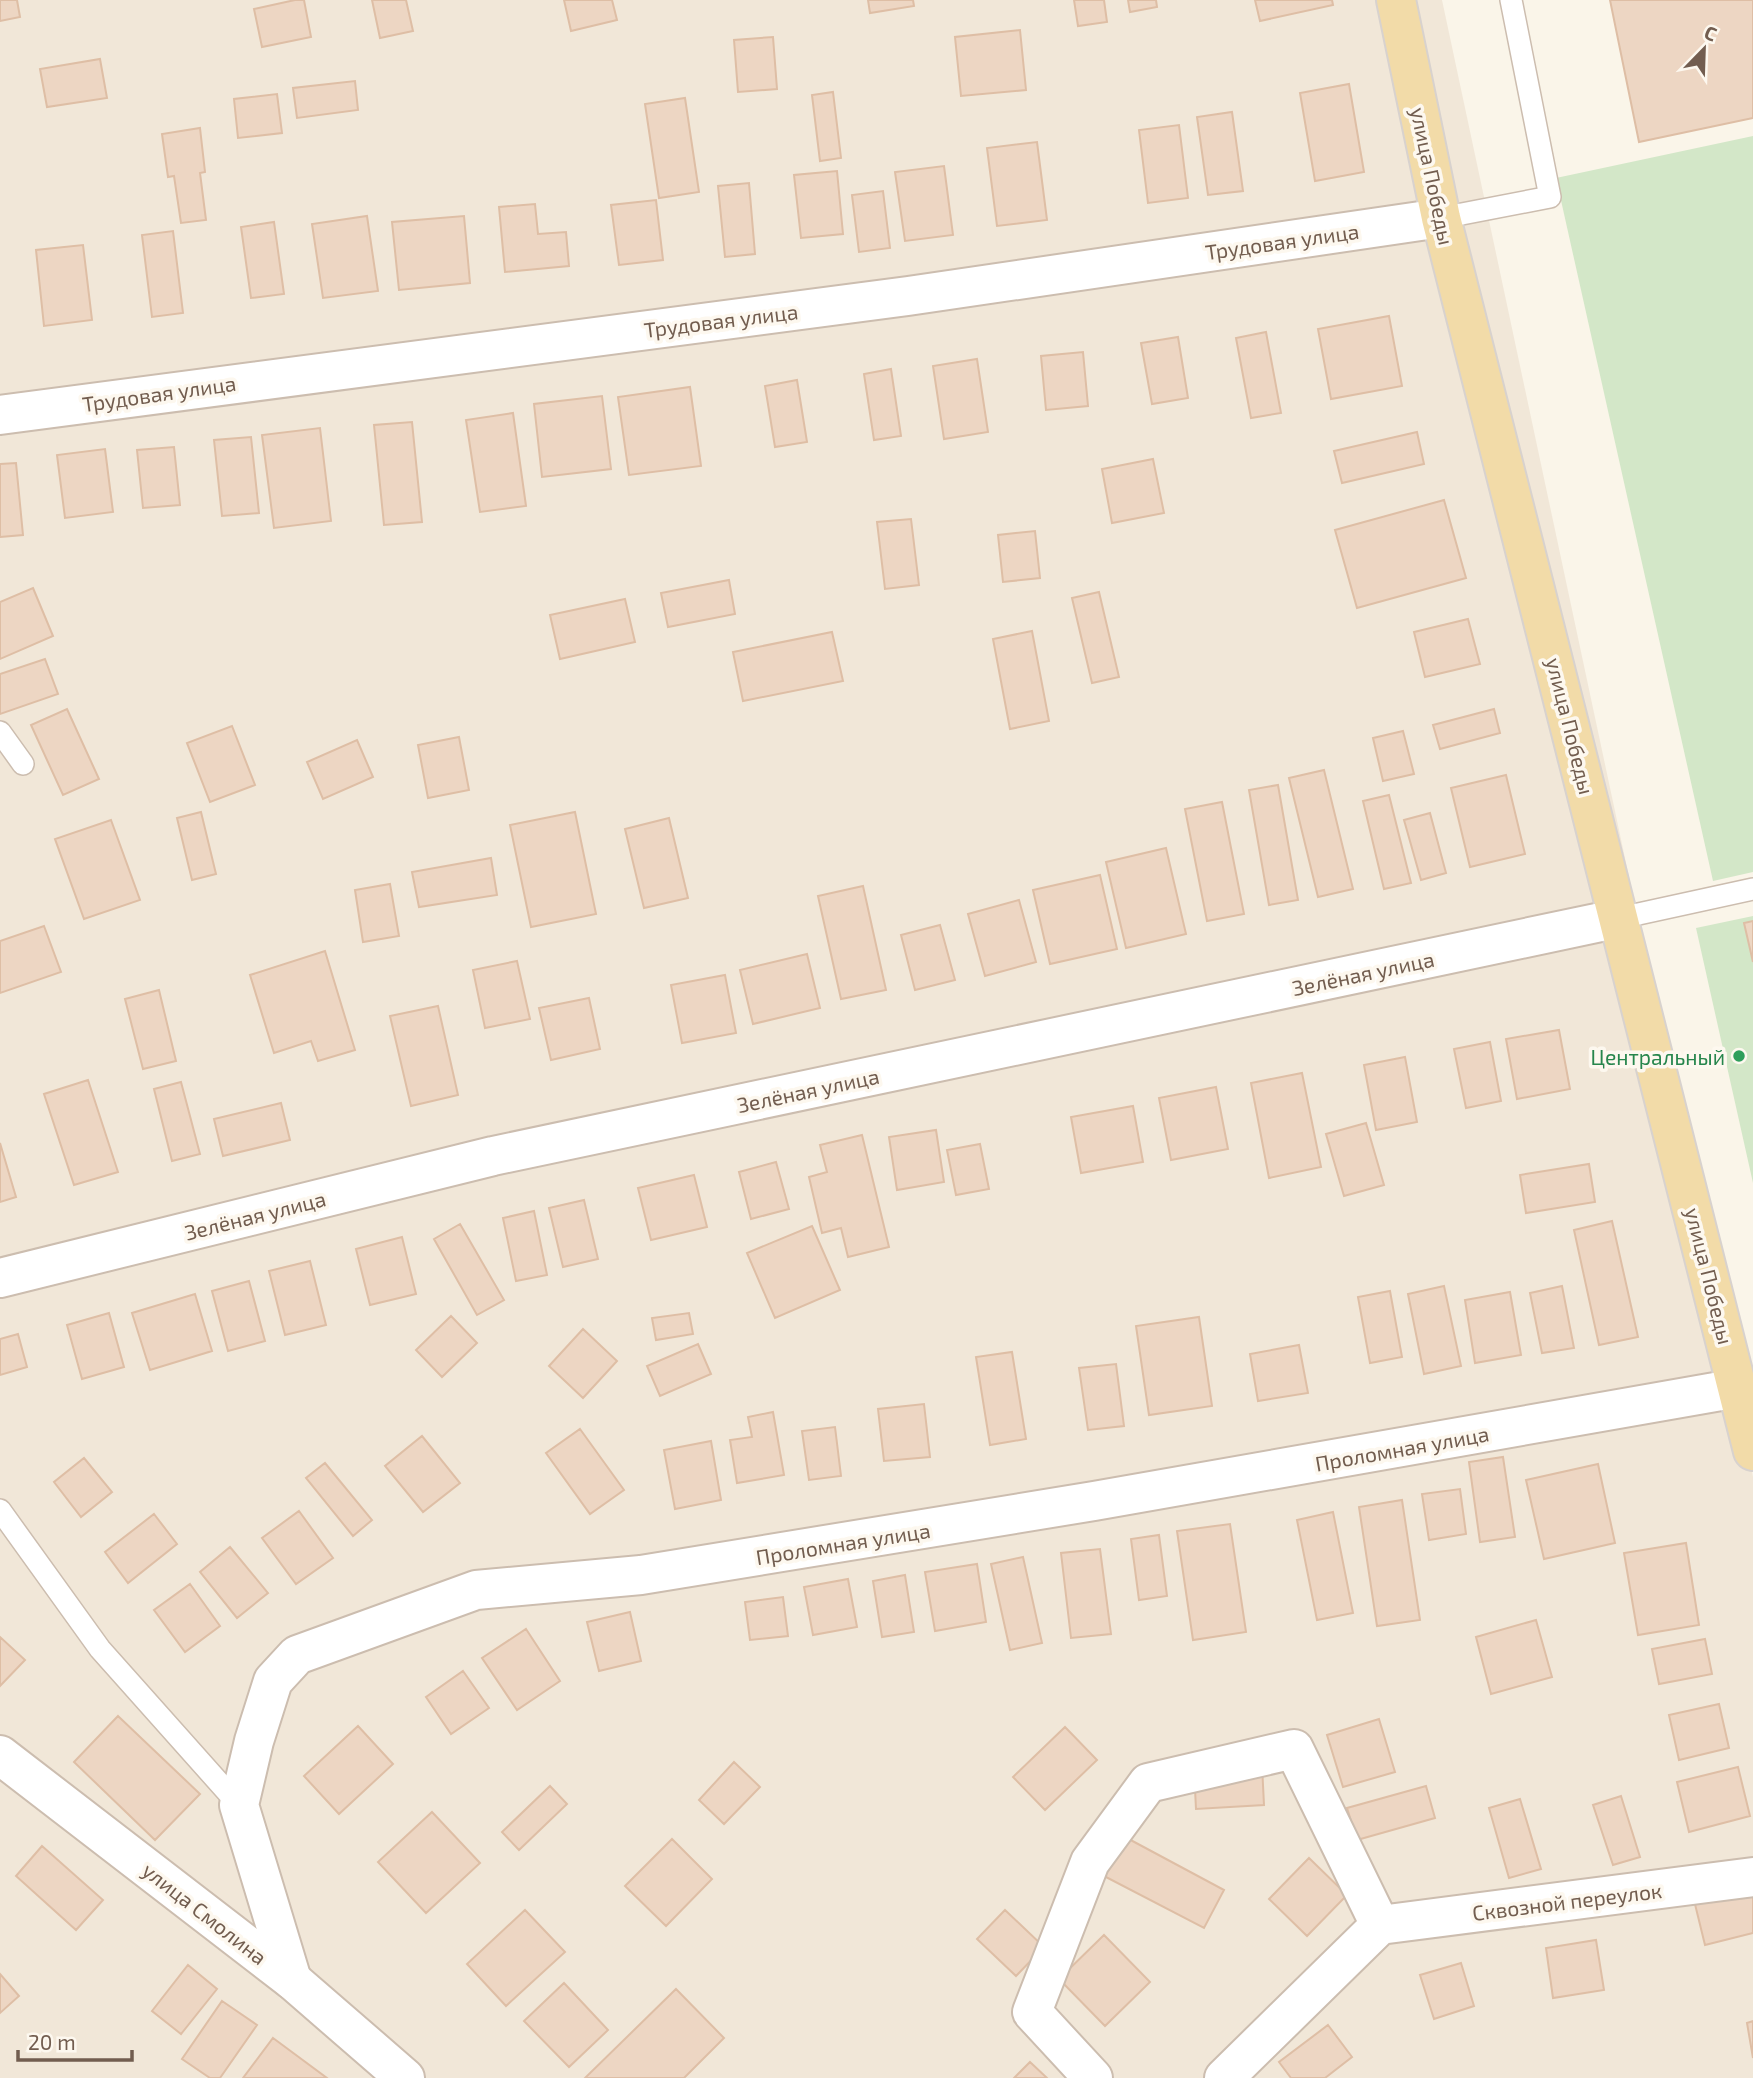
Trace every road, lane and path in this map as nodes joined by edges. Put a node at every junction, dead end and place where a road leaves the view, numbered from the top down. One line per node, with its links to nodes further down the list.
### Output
1 (1396, 0): 3 (main road, улица Победы)
2 (1511, 0): 3 (lane)
3 (1441, 218): 4 (street, Трудовая улица); 8 (main road, улица Победы)
4 (0, 415)
5 (0, 732): 6 (lane)
6 (23, 764)
7 (1753, 889): 8 (lane)
8 (1620, 918): 9 (street, Зелёная улица); 10 (main road, улица Победы)
9 (0, 1278)
10 (1738, 1388): 11 (main road, улица Победы); 14 (street, Проломная улица)
11 (1753, 1451)
12 (0, 1510): 14 (lane)
13 (0, 1755): 17 (street, улица Смолина)
14 (239, 1805): 17 (street)
15 (1753, 1877): 16 (street, Сквозной переулок)
16 (1380, 1925): 19 (street); 20 (street)
17 (292, 1980): 18 (street, улица Смолина)
18 (405, 2078)
19 (1093, 2078)
20 (1224, 2078)

